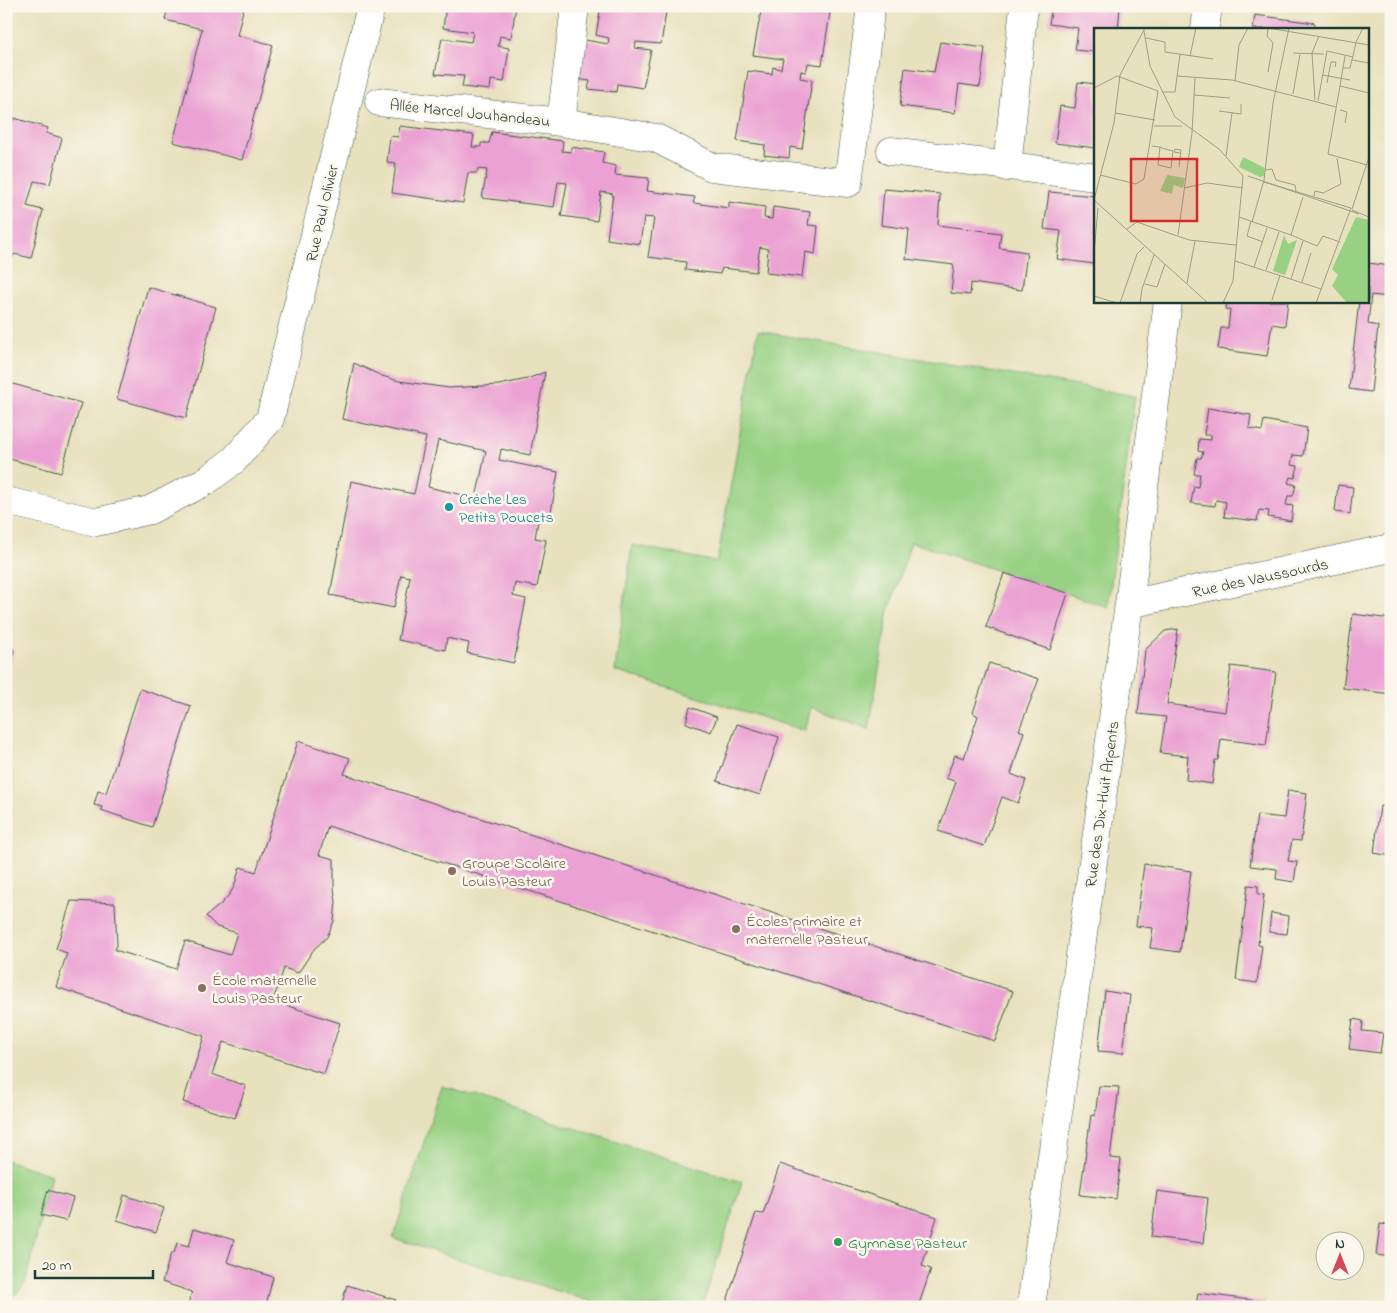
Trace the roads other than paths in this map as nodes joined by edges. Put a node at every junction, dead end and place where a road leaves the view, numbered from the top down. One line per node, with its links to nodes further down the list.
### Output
1 (371, 6): 13 (street, Rue Paul Olivier)
2 (576, 6): 8 (street, Allée Marcel Jouhandeau)
3 (871, 6): 8 (street, Allée Marcel Jouhandeau)
4 (1024, 6): 10 (street)
5 (1208, 6): 6 (street)
6 (1205, 28)
7 (379, 102): 8 (street, Allée Marcel Jouhandeau)
8 (561, 122)
9 (891, 151): 10 (street)
10 (1008, 167): 11 (street)
11 (1094, 177)
12 (1168, 302): 15 (street, Rue des Dix-Huit Arpents)
13 (6, 501)
14 (1391, 548): 15 (street, Rue des Vaussourds)
15 (1130, 604): 16 (street, Rue des Dix-Huit Arpents)
16 (1031, 1307)

